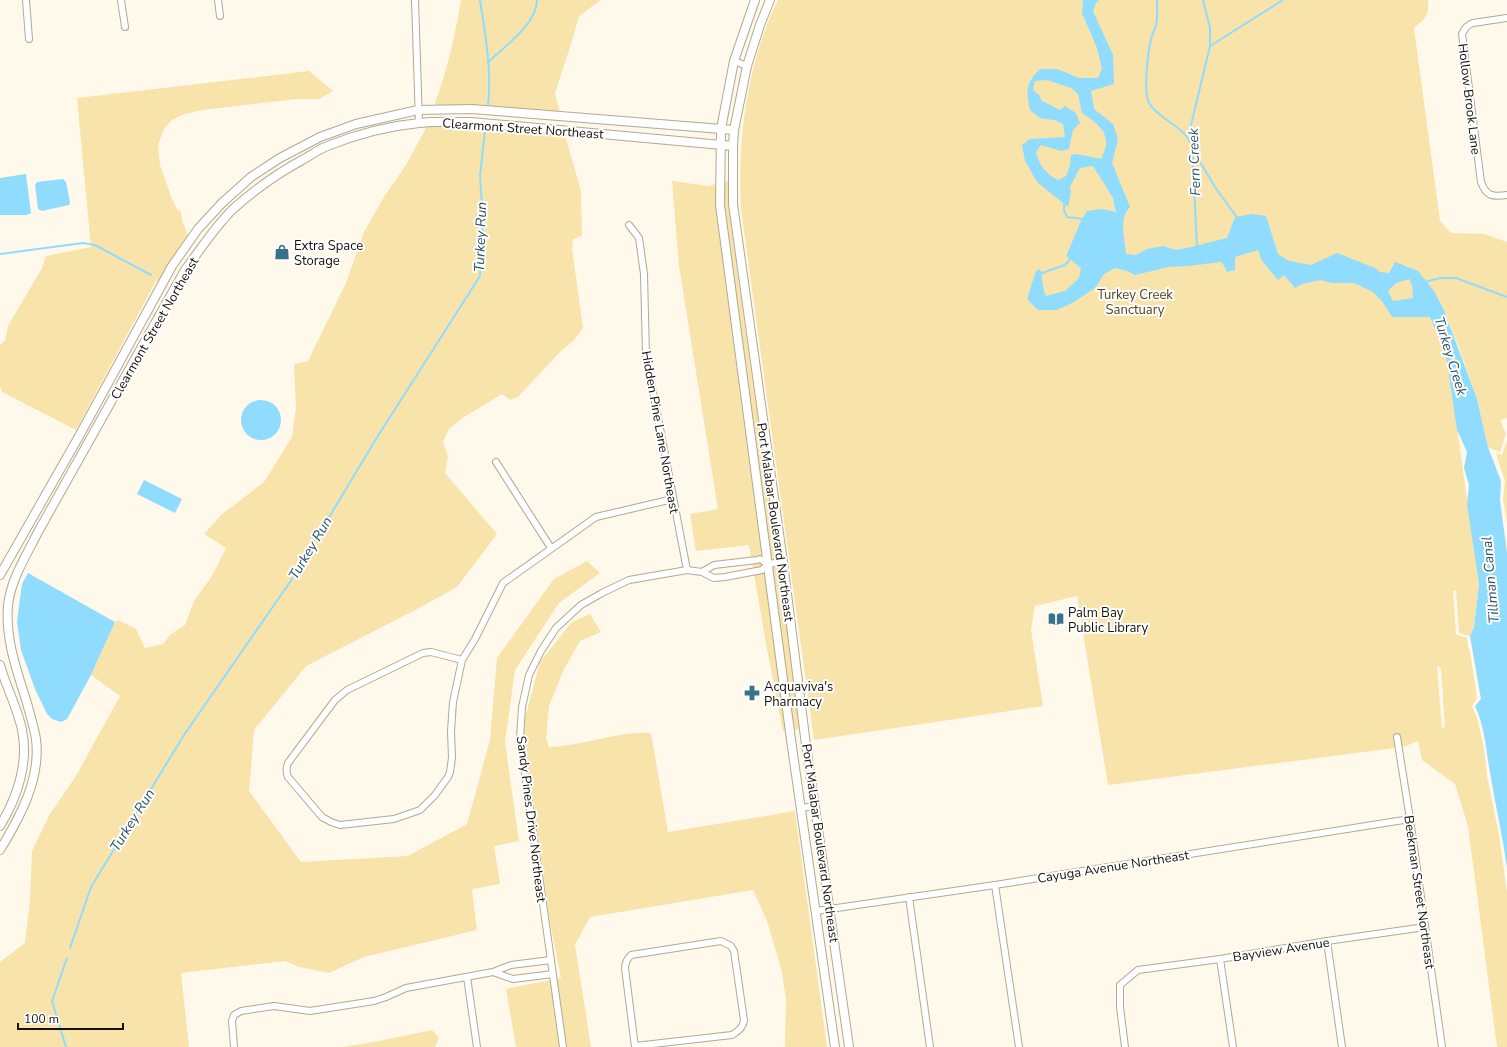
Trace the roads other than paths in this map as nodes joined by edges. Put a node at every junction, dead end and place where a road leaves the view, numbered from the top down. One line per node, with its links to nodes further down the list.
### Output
1 (26, 0): 10 (street)
2 (121, 0): 9 (street)
3 (218, 0): 7 (street)
4 (415, 0): 13 (street)
5 (755, 0): 11 (street, Port Malabar Boulevard Northeast)
6 (770, 0): 12 (street, Port Malabar Boulevard Northeast)
7 (220, 16)
8 (1507, 18): 19 (street, Hollow Brook Lane)
9 (125, 27)
10 (29, 39)
11 (734, 61): 12 (street); 15 (street, Port Malabar Boulevard Northeast)
12 (746, 66): 16 (street, Port Malabar Boulevard Northeast)
13 (418, 110): 14 (street); 15 (street, Clearmont Street Northeast); 28 (street, Clearmont Street Northeast)
14 (419, 122): 17 (street, Clearmont Street Northeast); 36 (street, Clearmont Street Northeast)
15 (721, 129): 16 (street, Clearmont Street Northeast); 17 (street, Port Malabar Boulevard Northeast)
16 (734, 130): 18 (street, Port Malabar Boulevard Northeast)
17 (720, 145): 18 (street, Clearmont Street Northeast); 25 (street, Port Malabar Boulevard Northeast)
18 (732, 146): 24 (street, Port Malabar Boulevard Northeast)
19 (1507, 195)
20 (629, 225): 22 (street, Hidden Pine Lane Northeast)
21 (496, 462): 23 (street)
22 (673, 499): 23 (street); 26 (street, Hidden Pine Lane Northeast)
23 (551, 548): 29 (street)
24 (782, 562): 25 (street); 32 (street, Port Malabar Boulevard Northeast)
25 (768, 564): 27 (street); 27 (street, Sandy Pines Drive Northeast); 33 (street, Port Malabar Boulevard Northeast)
26 (687, 570): 27 (street, Sandy Pines Drive Northeast); 44 (street, Sandy Pines Drive Northeast)
27 (702, 572)
28 (0, 575)
29 (462, 660): 29 (street)
30 (0, 666): 35 (street)
31 (1397, 737): 34 (street, Beekman Street Northeast)
32 (815, 806): 33 (street); 39 (street, Port Malabar Boulevard Northeast)
33 (801, 808): 40 (street, Port Malabar Boulevard Northeast)
34 (1410, 818): 37 (street, Cayuga Avenue Northeast); 41 (street, Beekman Street Northeast)
35 (0, 826)
36 (0, 850)
37 (995, 885): 38 (street, Cayuga Avenue Northeast); 57 (street)
38 (909, 897): 39 (street, Cayuga Avenue Northeast); 56 (street)
39 (831, 909): 40 (street, Cayuga Avenue Northeast); 55 (street, Port Malabar Boulevard Northeast)
40 (816, 911): 54 (street, Port Malabar Boulevard Northeast)
41 (1425, 927): 42 (street, Bayview Avenue); 61 (street, Beekman Street Northeast)
42 (1327, 941): 43 (street, Bayview Avenue); 60 (street)
43 (1220, 959): 58 (street, Bayview Avenue); 59 (street)
44 (551, 960): 45 (street); 47 (street, Sandy Pines Drive Northeast)
45 (520, 964): 46 (street); 49 (street)
46 (493, 972): 48 (street); 49 (street)
47 (553, 974): 49 (street); 53 (street, Sandy Pines Drive Northeast)
48 (467, 977): 51 (street); 52 (street)
49 (522, 978)
50 (635, 1046): 50 (street)
51 (234, 1047)
52 (477, 1047)
53 (563, 1047)
54 (835, 1047)
55 (850, 1047)
56 (930, 1047)
57 (1019, 1047)
58 (1125, 1047)
59 (1233, 1047)
60 (1342, 1047)
61 (1442, 1047)

